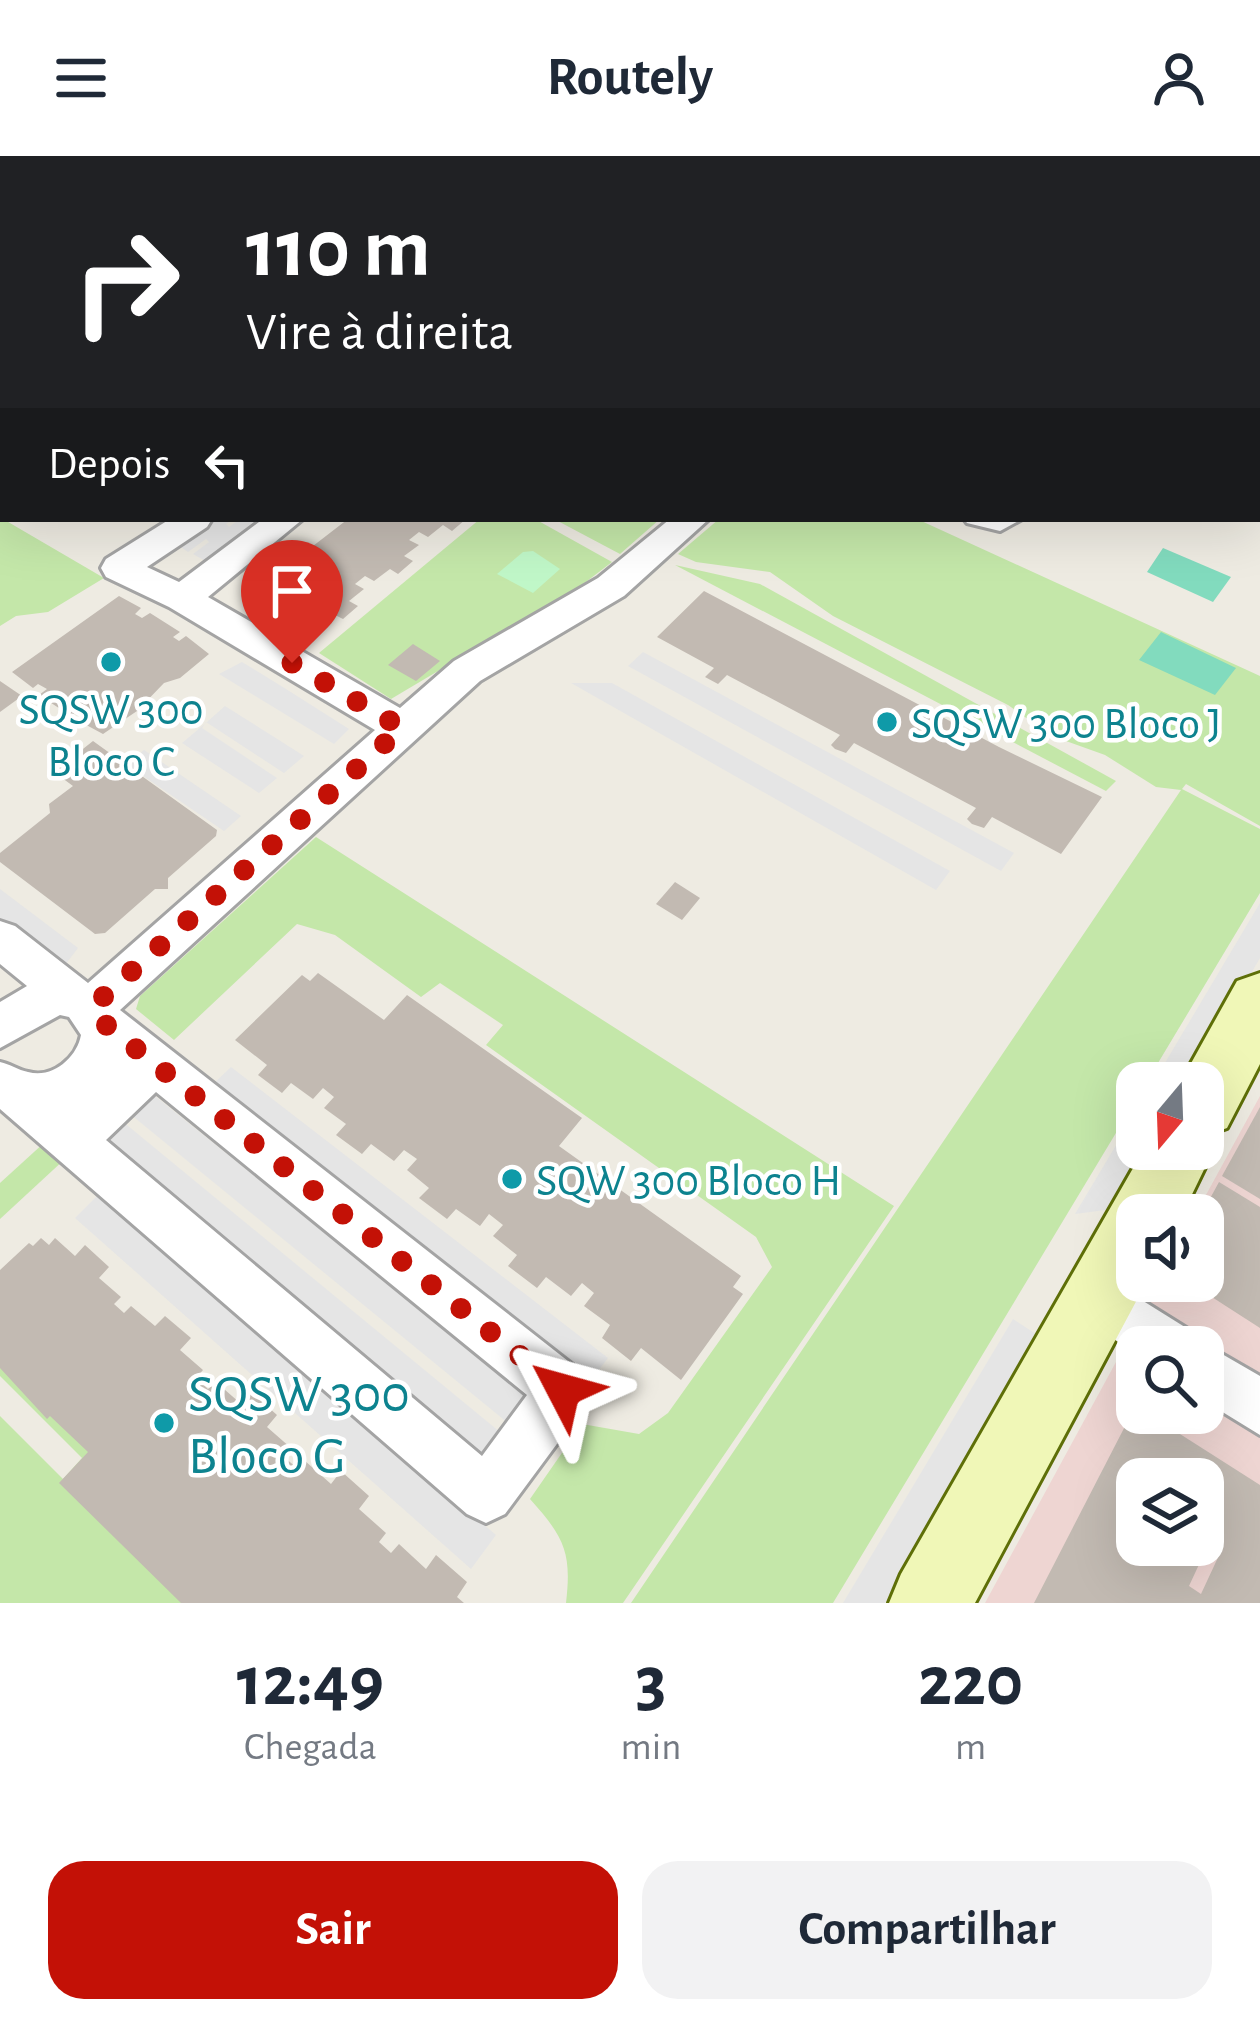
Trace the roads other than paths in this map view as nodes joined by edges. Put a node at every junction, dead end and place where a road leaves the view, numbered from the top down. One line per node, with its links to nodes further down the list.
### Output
1 (190, 522): 4 (street)
2 (282, 522): 4 (street)
3 (688, 522): 5 (street)
4 (182, 598): 5 (street)
5 (402, 728): 7 (street)
6 (0, 939): 7 (street)
7 (90, 1009): 9 (street); 10 (street); 12 (street)
8 (1256, 1018): 11 (street)
9 (0, 1028)
10 (154, 1064): 13 (street); 13 (street)
11 (1224, 1071)
12 (6, 1085): 13 (street)
13 (71, 1141)
14 (1116, 1269): 15 (street)
15 (1100, 1299): 16 (street); 19 (street)
16 (1139, 1326)
17 (1224, 1384): 18 (street)
18 (1260, 1408)
19 (930, 1603)

